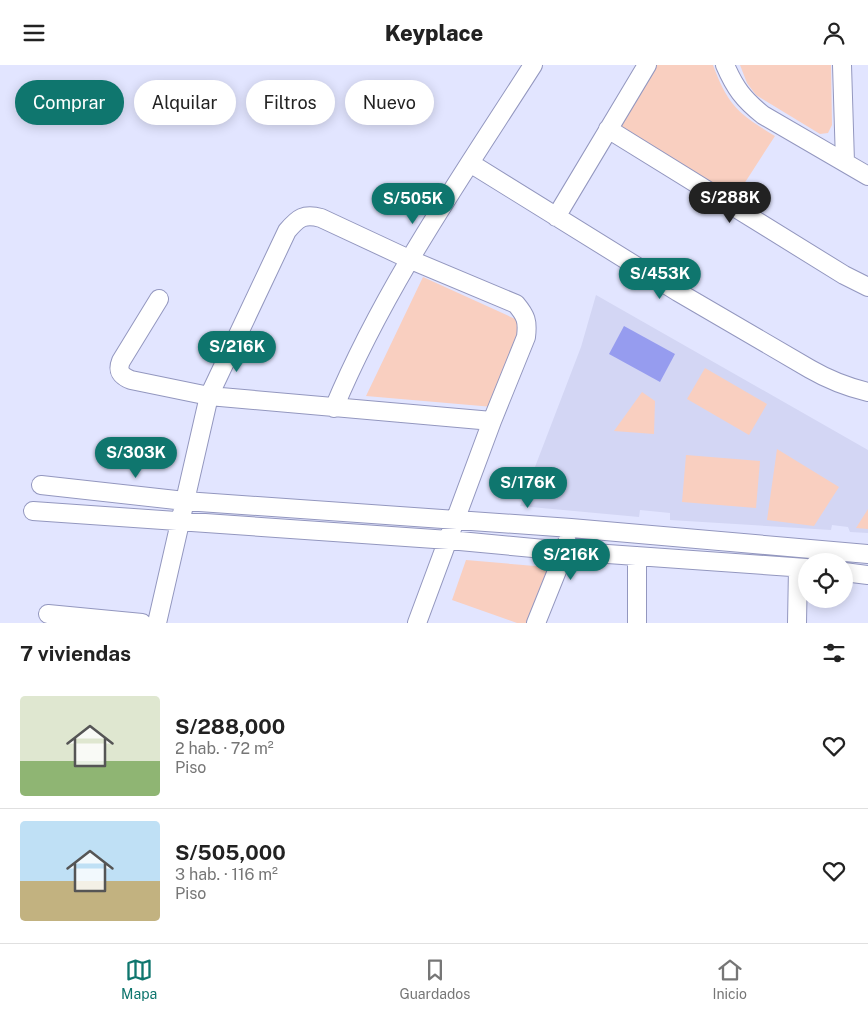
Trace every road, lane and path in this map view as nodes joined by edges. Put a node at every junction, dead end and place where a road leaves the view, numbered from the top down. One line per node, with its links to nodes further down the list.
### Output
1 (533, 65): 7 (street)
2 (647, 65): 5 (street)
3 (725, 65): 6 (street)
4 (842, 65): 6 (street)
5 (608, 129): 9 (street); 11 (street)
6 (845, 162): 8 (street)
7 (470, 163): 9 (street); 10 (street)
8 (868, 176)
9 (556, 217): 13 (street)
10 (410, 260): 14 (street); 15 (street); 16 (street)
11 (868, 287)
12 (159, 299): 14 (street)
13 (868, 392)
14 (209, 396): 15 (street); 18 (street)
15 (334, 408): 16 (street)
16 (492, 421): 21 (street)
17 (41, 485): 18 (street)
18 (185, 501): 20 (street); 21 (street)
19 (32, 511): 20 (street)
20 (180, 521): 23 (street); 33 (street)
21 (455, 521): 22 (street); 23 (street)
22 (571, 528): 24 (street); 25 (street)
23 (449, 540): 24 (street); 34 (street)
24 (565, 551): 26 (street); 35 (street)
25 (868, 554)
26 (638, 556): 27 (street); 36 (street)
27 (798, 568)
28 (853, 574): 29 (street)
29 (868, 575)
30 (799, 608): 37 (street)
31 (48, 614): 32 (street)
32 (142, 623)
33 (157, 623)
34 (417, 623)
35 (536, 623)
36 (637, 623)
37 (798, 623)

